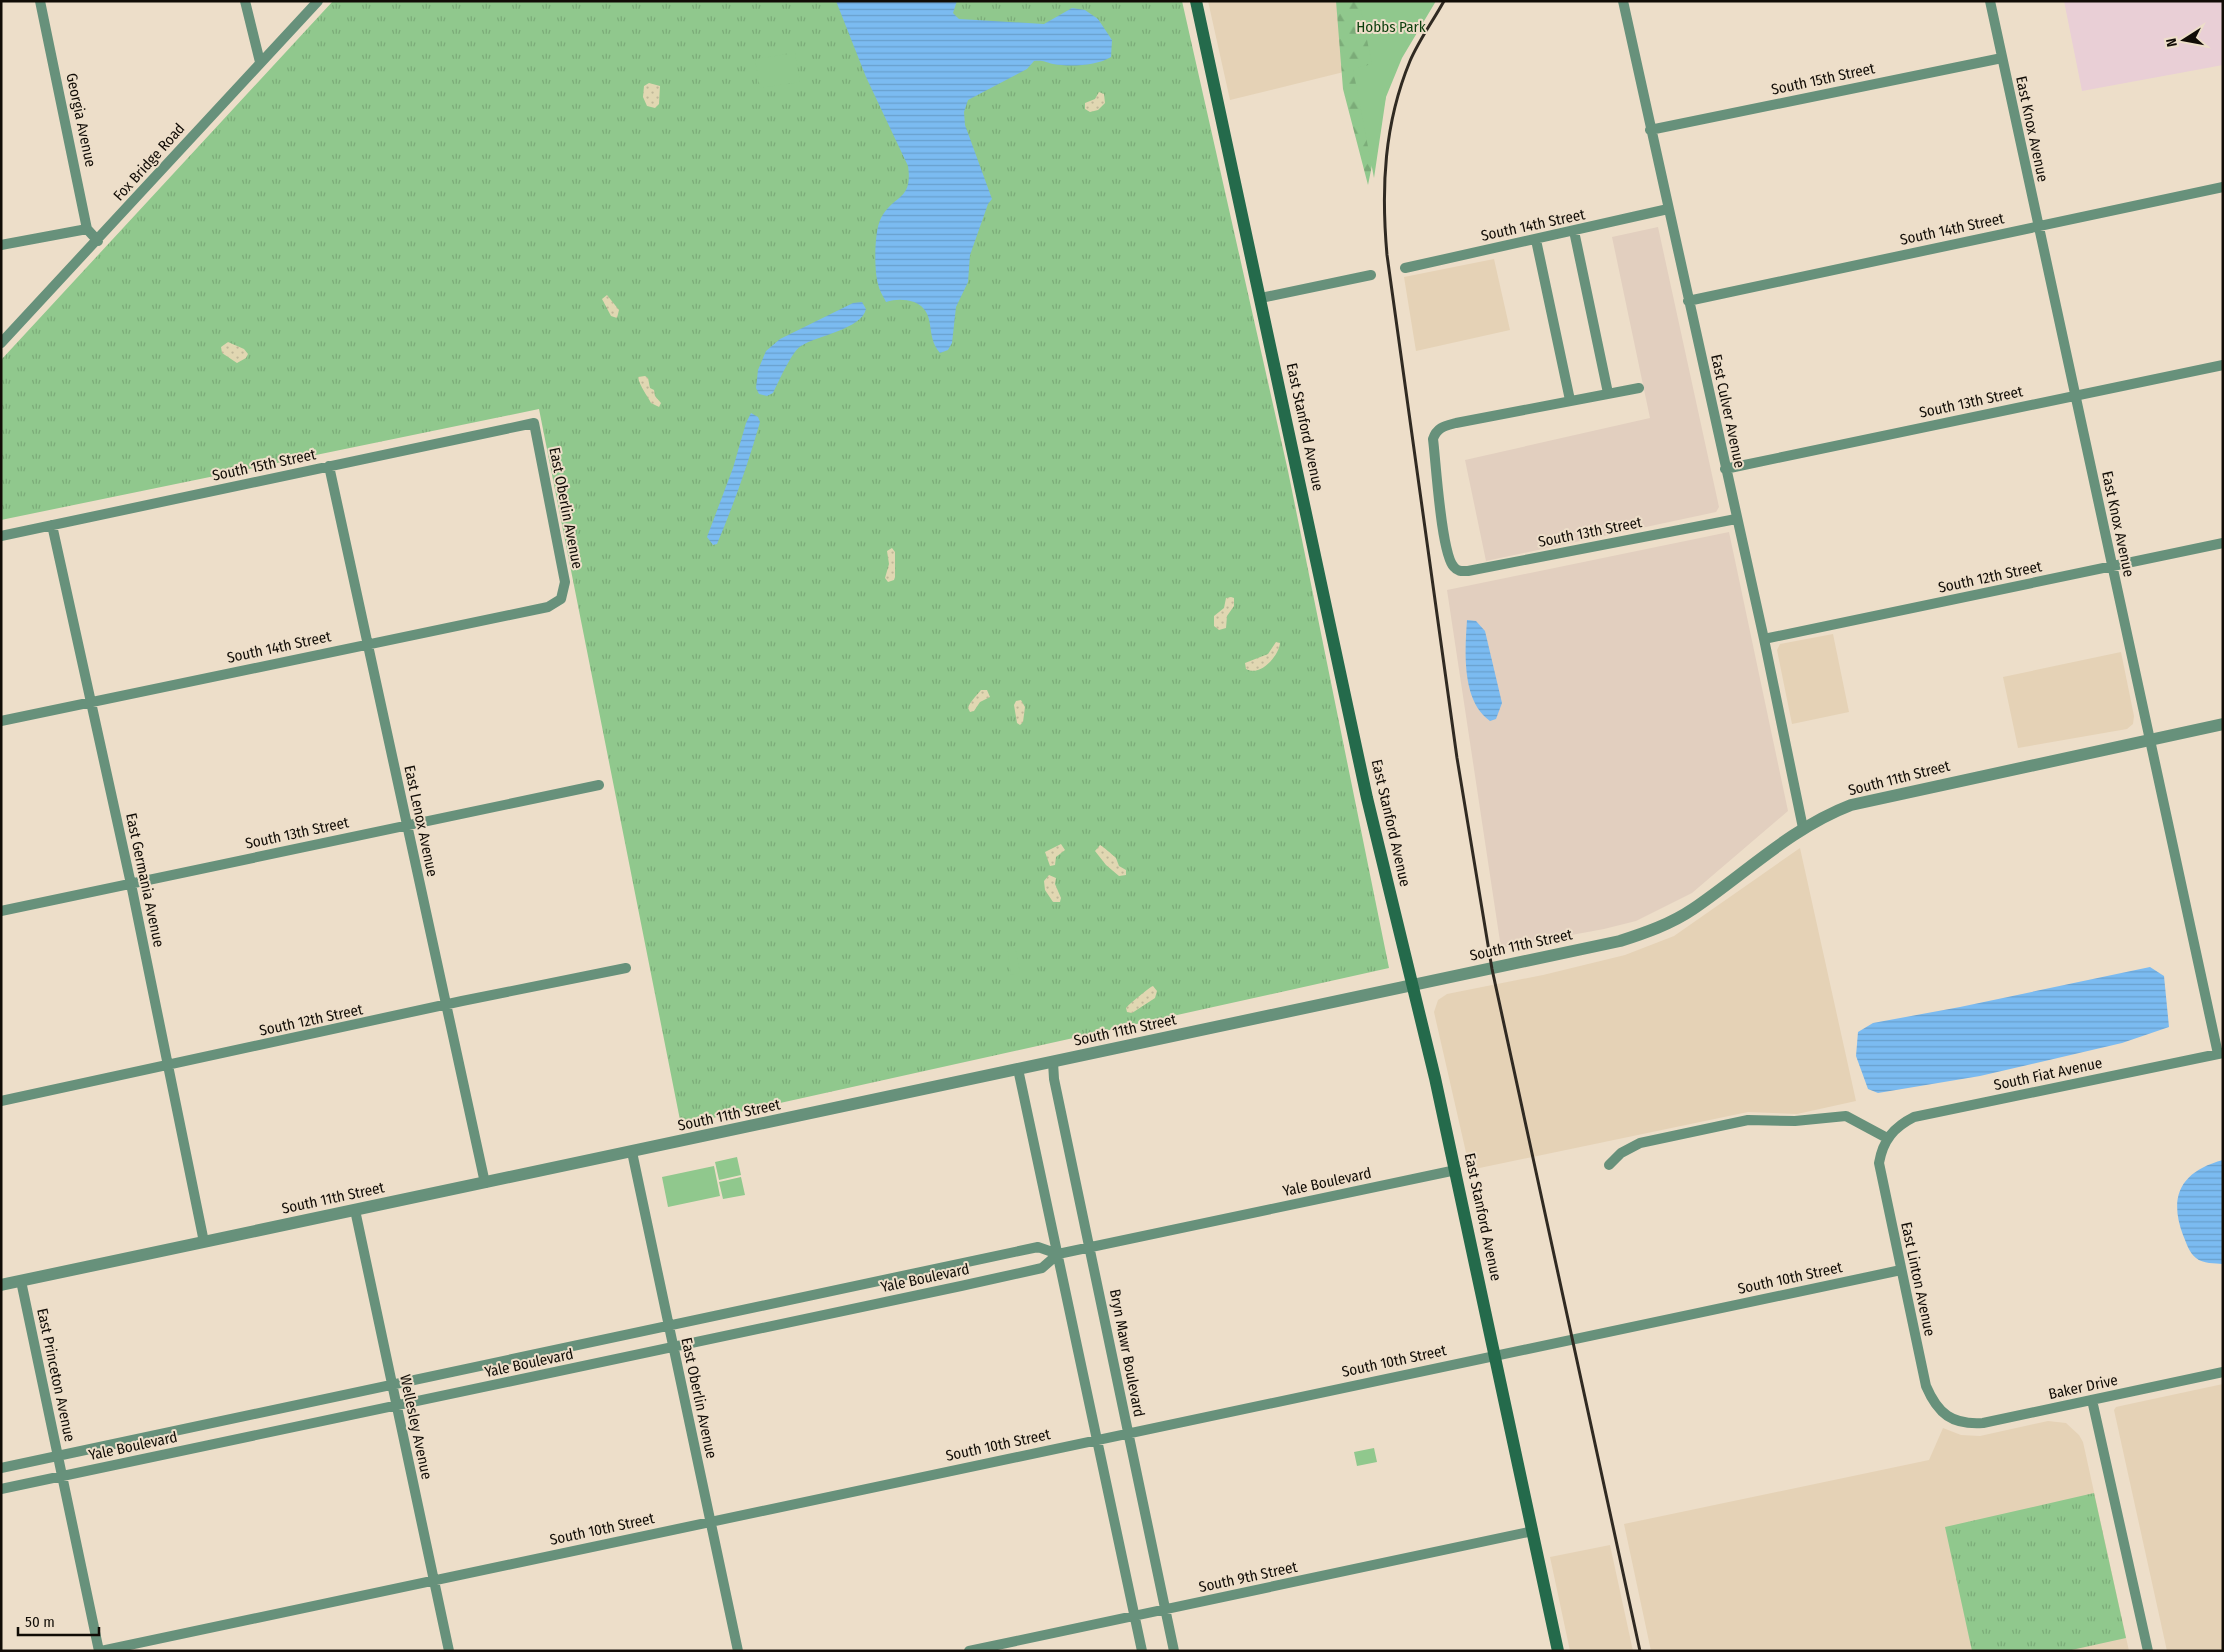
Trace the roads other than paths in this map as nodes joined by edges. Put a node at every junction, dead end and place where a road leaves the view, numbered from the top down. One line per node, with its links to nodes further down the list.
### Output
1 (40, 1): 13 (street, Georgia Avenue)
2 (245, 1): 8 (street)
3 (318, 1): 8 (street, Fox Bridge Road)
4 (1196, 1): 20 (main road, East Stanford Avenue)
5 (1623, 1): 9 (street, East Culver Avenue)
6 (1990, 1): 7 (street, East Knox Avenue)
7 (2002, 58): 9 (street, South 15th Street); 12 (street, East Knox Avenue)
8 (260, 62): 15 (street, Fox Bridge Road)
9 (1650, 130): 11 (street, East Culver Avenue)
10 (2223, 187): 12 (street, South 14th Street)
11 (1668, 209): 14 (street, South 14th Street); 21 (street, East Culver Avenue)
12 (2038, 226): 21 (street, South 14th Street); 26 (street, East Knox Avenue)
13 (87, 229): 15 (street); 17 (street)
14 (1574, 231): 16 (street, South 14th Street); 25 (street)
15 (98, 240): 22 (street, Fox Bridge Road)
16 (1536, 240): 18 (street, South 14th Street); 27 (street)
17 (1, 245)
18 (1405, 268)
19 (1371, 275): 20 (street)
20 (1261, 298): 49 (main road, East Stanford Avenue)
21 (1688, 301): 30 (street, East Culver Avenue)
22 (1, 343)
23 (2223, 365): 26 (street, South 13th Street)
24 (1639, 388): 25 (street)
25 (1608, 393): 27 (street)
26 (2074, 396): 30 (street, South 13th Street); 35 (street, East Knox Avenue)
27 (1570, 400): 31 (street, South 13th Street)
28 (534, 423): 29 (street, South 15th Street); 36 (street, East Oberlin Avenue)
29 (329, 466): 32 (street, South 15th Street); 38 (street, East Lenox Avenue)
30 (1725, 469): 31 (street, East Culver Avenue)
31 (1736, 519): 37 (street, East Culver Avenue)
32 (52, 525): 33 (street, South 15th Street); 39 (street, East Germania Avenue)
33 (1, 536)
34 (2223, 543): 35 (street, South 12th Street)
35 (2112, 567): 37 (street, South 12th Street); 42 (street, East Knox Avenue)
36 (561, 599): 38 (street, South 14th Street)
37 (1764, 640): 45 (street, East Culver Avenue)
38 (368, 644): 39 (street, South 14th Street); 44 (street, East Lenox Avenue)
39 (90, 702): 40 (street, South 14th Street); 46 (street, East Germania Avenue)
40 (1, 721)
41 (2223, 724): 42 (street, South 11th Street)
42 (2152, 739): 45 (street, South 11th Street); 51 (street, East Knox Avenue)
43 (599, 785): 44 (street, South 13th Street)
44 (406, 825): 46 (street, South 13th Street); 50 (street, East Lenox Avenue)
45 (1802, 828): 49 (street, South 11th Street)
46 (131, 884): 47 (street, South 13th Street); 53 (street, East Germania Avenue)
47 (1, 911)
48 (626, 968): 50 (street, South 12th Street)
49 (1413, 986): 52 (street, South 11th Street); 59 (main road, East Stanford Avenue)
50 (446, 1005): 53 (street, South 12th Street); 60 (street, East Lenox Avenue)
51 (2220, 1053): 56 (street, South Fiat Avenue)
52 (1053, 1062): 54 (street, South 11th Street); 63 (street, Bryn Mawr Boulevard)
53 (169, 1066): 55 (street, South 12th Street); 62 (street, East Germania Avenue)
54 (1018, 1070): 57 (street, South 11th Street); 64 (street)
55 (1, 1101)
56 (1887, 1138): 58 (street); 65 (street, East Linton Avenue)
57 (632, 1152): 60 (street, South 11th Street); 68 (street, East Oberlin Avenue)
58 (1609, 1165)
59 (1456, 1170): 63 (street, Yale Boulevard); 70 (main road, East Stanford Avenue)
60 (485, 1183): 61 (street, South 11th Street)
61 (355, 1210): 62 (street, South 11th Street); 72 (street, Wellesley Avenue)
62 (204, 1242): 66 (street, South 11th Street)
63 (1091, 1247): 64 (street, Yale Boulevard); 76 (street, Bryn Mawr Boulevard)
64 (1058, 1254): 68 (street, Yale Boulevard); 69 (street, Yale Boulevard); 77 (street)
65 (1901, 1270): 70 (street, South 10th Street); 75 (street, East Linton Avenue)
66 (21, 1281): 67 (street, South 11th Street); 78 (street, East Princeton Avenue)
67 (1, 1285)
68 (668, 1326): 69 (street, East Oberlin Avenue); 72 (street, Yale Boulevard)
69 (673, 1347): 74 (street, Yale Boulevard); 82 (street, East Oberlin Avenue)
70 (1496, 1356): 76 (street, South 10th Street); 83 (main road, East Stanford Avenue)
71 (2223, 1372): 73 (street, Baker Drive)
72 (392, 1385): 74 (street, Wellesley Avenue); 78 (street, Yale Boulevard)
73 (2092, 1400): 75 (street, Baker Drive); 94 (street)
74 (397, 1405): 80 (street, Yale Boulevard); 84 (street, Wellesley Avenue)
75 (1950, 1418)
76 (1128, 1432): 77 (street, South 10th Street); 85 (street, Bryn Mawr Boulevard)
77 (1096, 1439): 82 (street, South 10th Street); 86 (street)
78 (58, 1456): 79 (street, Yale Boulevard); 80 (street, East Princeton Avenue)
79 (1, 1468)
80 (63, 1476): 81 (street, Yale Boulevard); 87 (street, East Princeton Avenue)
81 (1, 1490)
82 (710, 1522): 84 (street, South 10th Street); 89 (street, East Oberlin Avenue)
83 (1533, 1531): 85 (street, South 9th Street); 93 (main road, East Stanford Avenue)
84 (434, 1580): 87 (street, South 10th Street); 88 (street, Wellesley Avenue)
85 (1166, 1610): 86 (street, South 9th Street); 92 (street, Bryn Mawr Boulevard)
86 (1135, 1616): 90 (street, South 9th Street); 91 (street)
87 (100, 1651)
88 (449, 1651)
89 (738, 1651)
90 (969, 1651)
91 (1142, 1651)
92 (1174, 1651)
93 (1558, 1651)
94 (2148, 1651)

